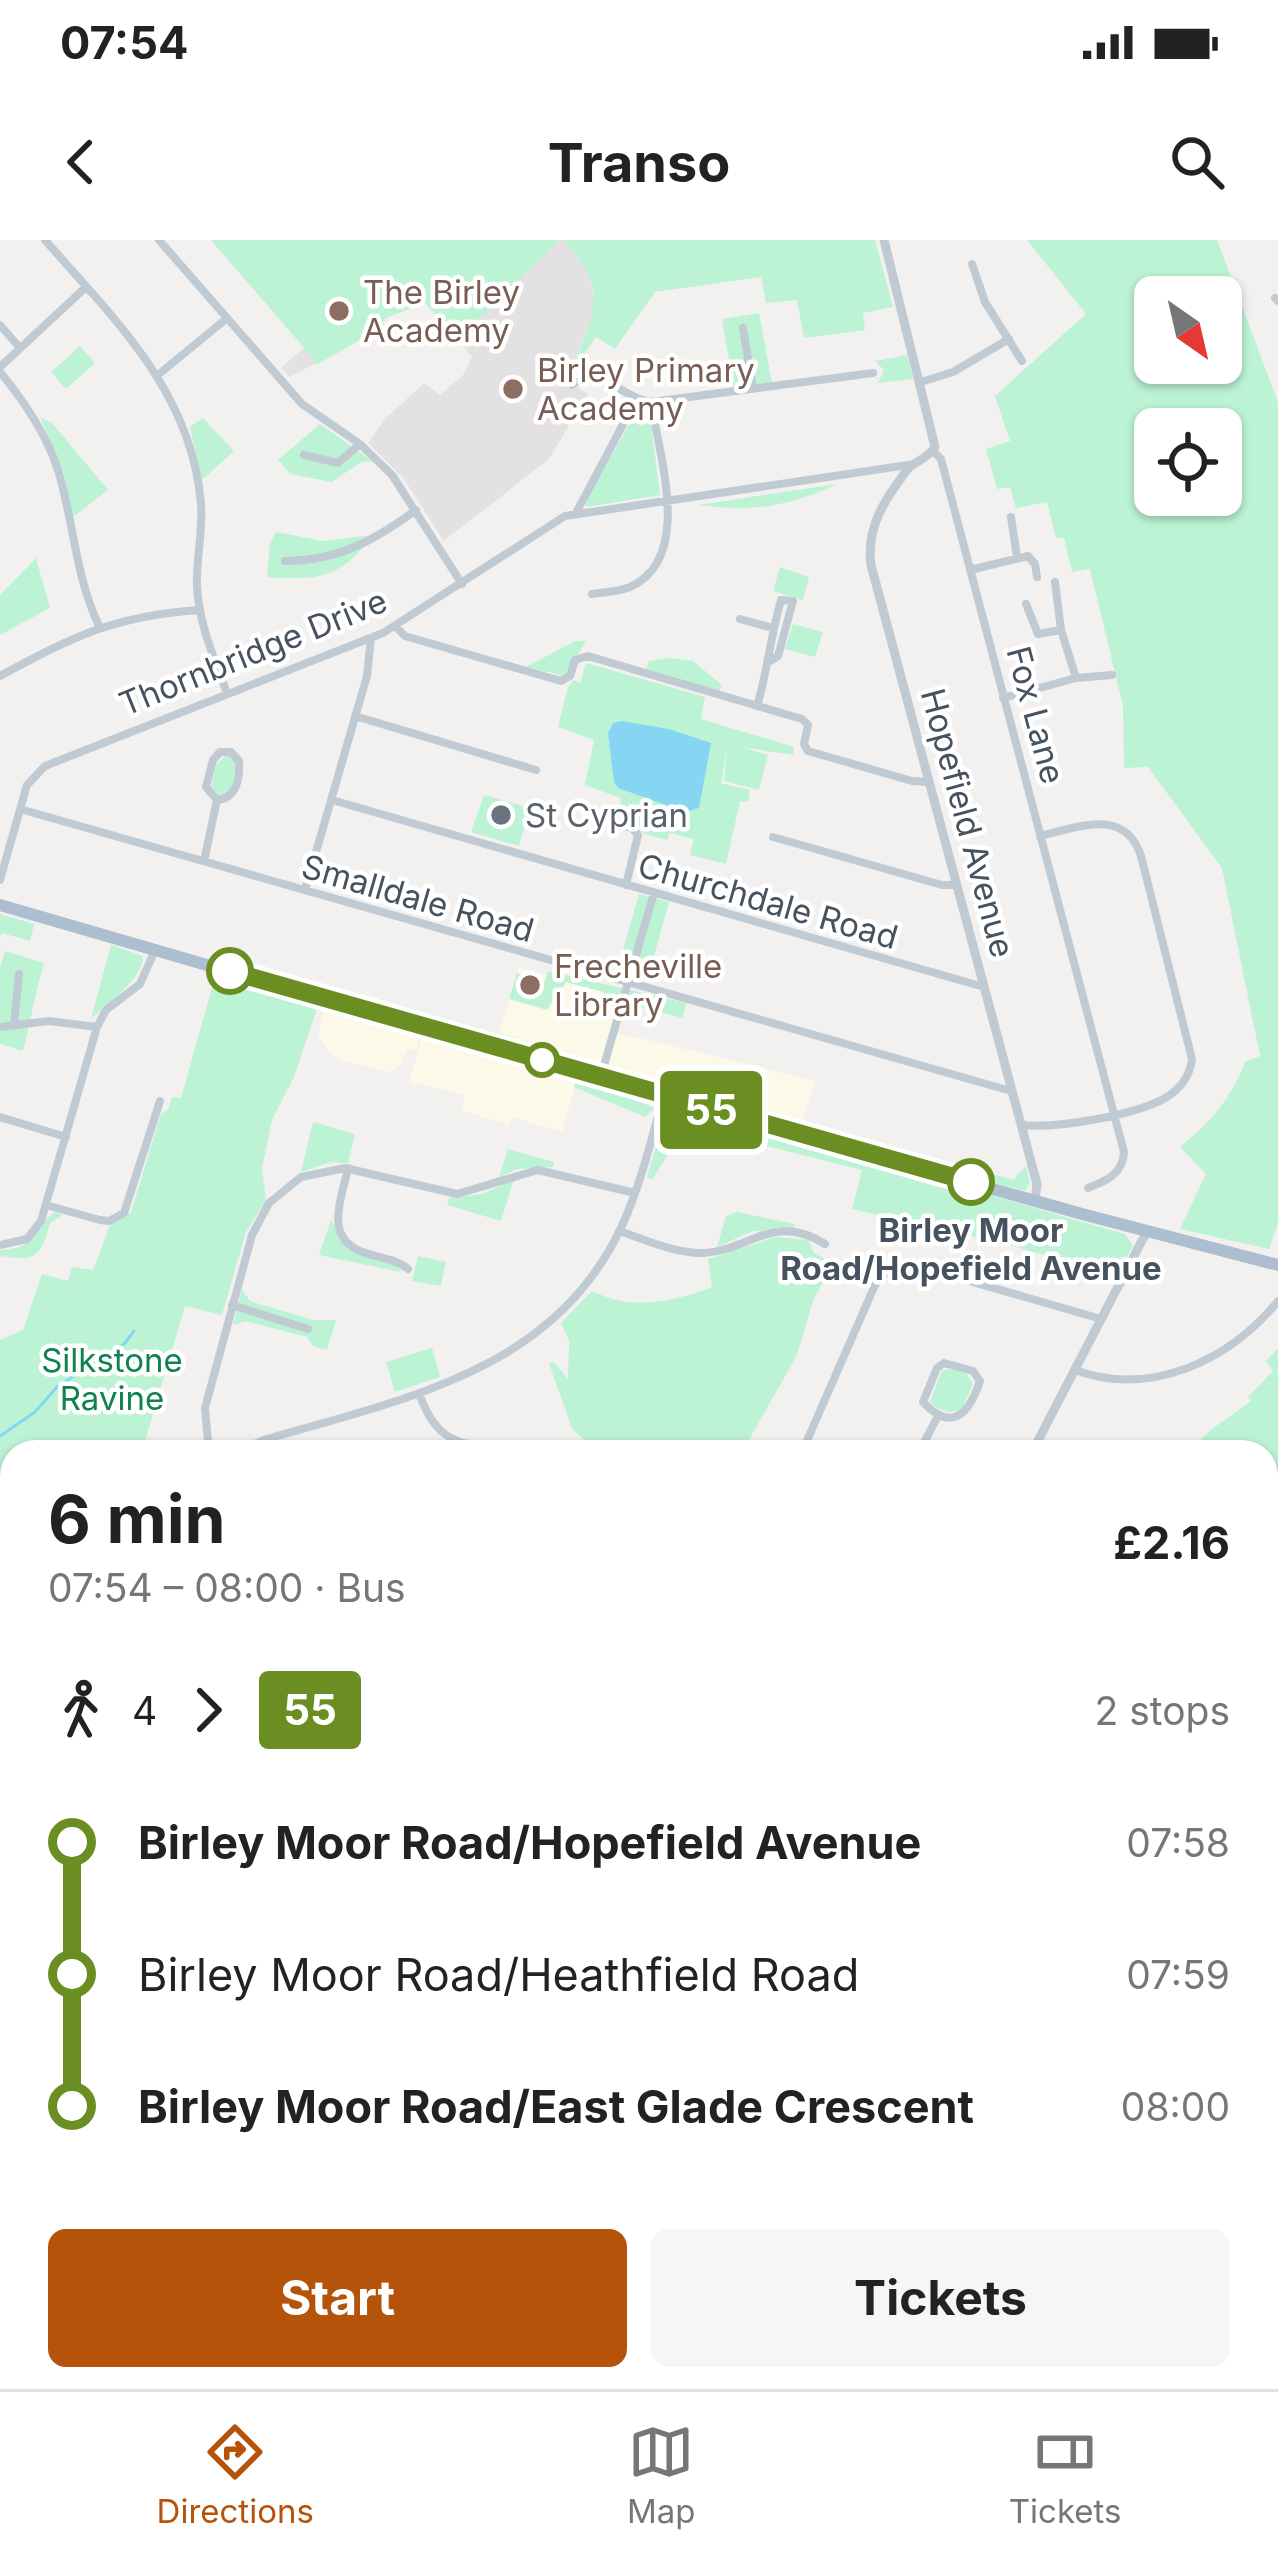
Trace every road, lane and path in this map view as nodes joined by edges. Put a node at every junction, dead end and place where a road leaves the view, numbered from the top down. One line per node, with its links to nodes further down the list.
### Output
1 (45, 240): 5 (street)
2 (159, 240): 6 (street)
3 (884, 240): 15 (street, Fox Lane)
4 (972, 264): 9 (street)
5 (86, 287): 10 (street); 14 (street)
6 (226, 319): 14 (street); 20 (street)
7 (0, 325): 10 (street)
8 (743, 328): 17 (street)
9 (1010, 339): 11 (street); 15 (street)
10 (20, 348): 12 (street)
11 (1022, 361)
12 (0, 369): 38 (street)
13 (873, 373): 17 (street)
14 (159, 374): 36 (street)
15 (921, 382): 21 (street, Fox Lane)
16 (572, 385): 18 (street)
17 (753, 389): 19 (street)
18 (637, 398): 19 (street); 26 (street)
19 (651, 402): 24 (street)
20 (360, 444): 22 (street); 25 (street)
21 (933, 451): 23 (street, Thornbridge Drive); 30 (street, Fox Lane)
22 (304, 455)
23 (908, 466): 24 (street, Thornbridge Drive); 52 (street, Hopefield Avenue)
24 (666, 500): 26 (street, Thornbridge Drive); 34 (street)
25 (416, 510): 29 (street); 33 (street)
26 (576, 513): 33 (street, Thornbridge Drive)
27 (1011, 518): 28 (street)
28 (1017, 556): 30 (street); 31 (street)
29 (285, 561)
30 (970, 570): 48 (street, Fox Lane)
31 (1037, 577)
32 (1055, 582): 41 (street)
33 (462, 584): 39 (street, Thornbridge Drive)
34 (592, 594)
35 (1026, 604): 41 (street)
36 (199, 610): 38 (street); 47 (street)
37 (740, 619): 40 (street)
38 (99, 626): 45 (street)
39 (395, 626): 42 (street, Thornbridge Drive); 49 (street)
40 (772, 628): 43 (street); 43 (street)
41 (1061, 630): 46 (street)
42 (371, 638): 47 (street, Thornbridge Drive); 50 (street)
43 (770, 661): 49 (street)
44 (1112, 675): 46 (street)
45 (0, 676)
46 (1076, 678): 48 (street)
47 (227, 693): 55 (street, Thornbridge Drive)
48 (1003, 698): 57 (street, Fox Lane)
49 (757, 706): 52 (street)
50 (355, 716): 51 (street); 54 (street)
51 (536, 770)
52 (929, 782): 61 (street, Hopefield Avenue)
53 (217, 800): 53 (street); 59 (street)
54 (332, 800): 62 (street, Churchdale Road); 63 (street)
55 (20, 809): 59 (street, Smalldale Road); 60 (street, Thornbridge Drive)
56 (613, 827): 62 (street)
57 (1040, 836): 77 (street, Fox Lane); 77 (street)
58 (773, 837): 61 (street)
59 (204, 861): 63 (street, Smalldale Road)
60 (0, 880)
61 (956, 884): 69 (street, Hopefield Avenue)
62 (626, 885): 64 (street, Churchdale Road)
63 (305, 890): 68 (street, Smalldale Road)
64 (654, 893): 68 (street); 69 (street, Churchdale Road)
65 (0, 905): 66 (main road)
66 (154, 950): 72 (street); 73 (main road)
67 (19, 974): 70 (street)
68 (629, 982): 73 (street); 74 (street, Smalldale Road)
69 (984, 987): 74 (street, Hopefield Avenue)
70 (14, 1025): 71 (street); 72 (street)
71 (0, 1027)
72 (97, 1027): 80 (street)
73 (601, 1078): 75 (main road)
74 (1011, 1090): 79 (street, Hopefield Avenue)
75 (662, 1097): 83 (street); 84 (main road)
76 (160, 1101): 85 (street)
77 (1114, 1113): 79 (street); 82 (street, Fox Lane)
78 (0, 1117): 80 (street)
79 (1021, 1125): 84 (street, Hopefield Avenue)
80 (66, 1137): 85 (street)
81 (348, 1168): 83 (street); 91 (street); 93 (street)
82 (1088, 1188)
83 (635, 1193): 86 (street)
84 (1035, 1201): 87 (main road)
85 (46, 1205): 89 (street)
86 (619, 1231): 88 (street); 97 (street)
87 (1147, 1231): 90 (main road); 94 (street)
88 (825, 1244)
89 (0, 1245)
90 (1278, 1264)
91 (408, 1269)
92 (1278, 1301): 96 (street)
93 (232, 1305): 95 (street); 99 (street)
94 (1100, 1319): 96 (street); 102 (street)
95 (308, 1329)
96 (1075, 1370): 104 (street)
97 (418, 1393): 100 (street); 101 (street)
98 (938, 1416): 98 (street); 103 (street)
99 (207, 1440)
100 (264, 1440)
101 (458, 1440)
102 (807, 1440)
103 (925, 1440)
104 (1038, 1440)

